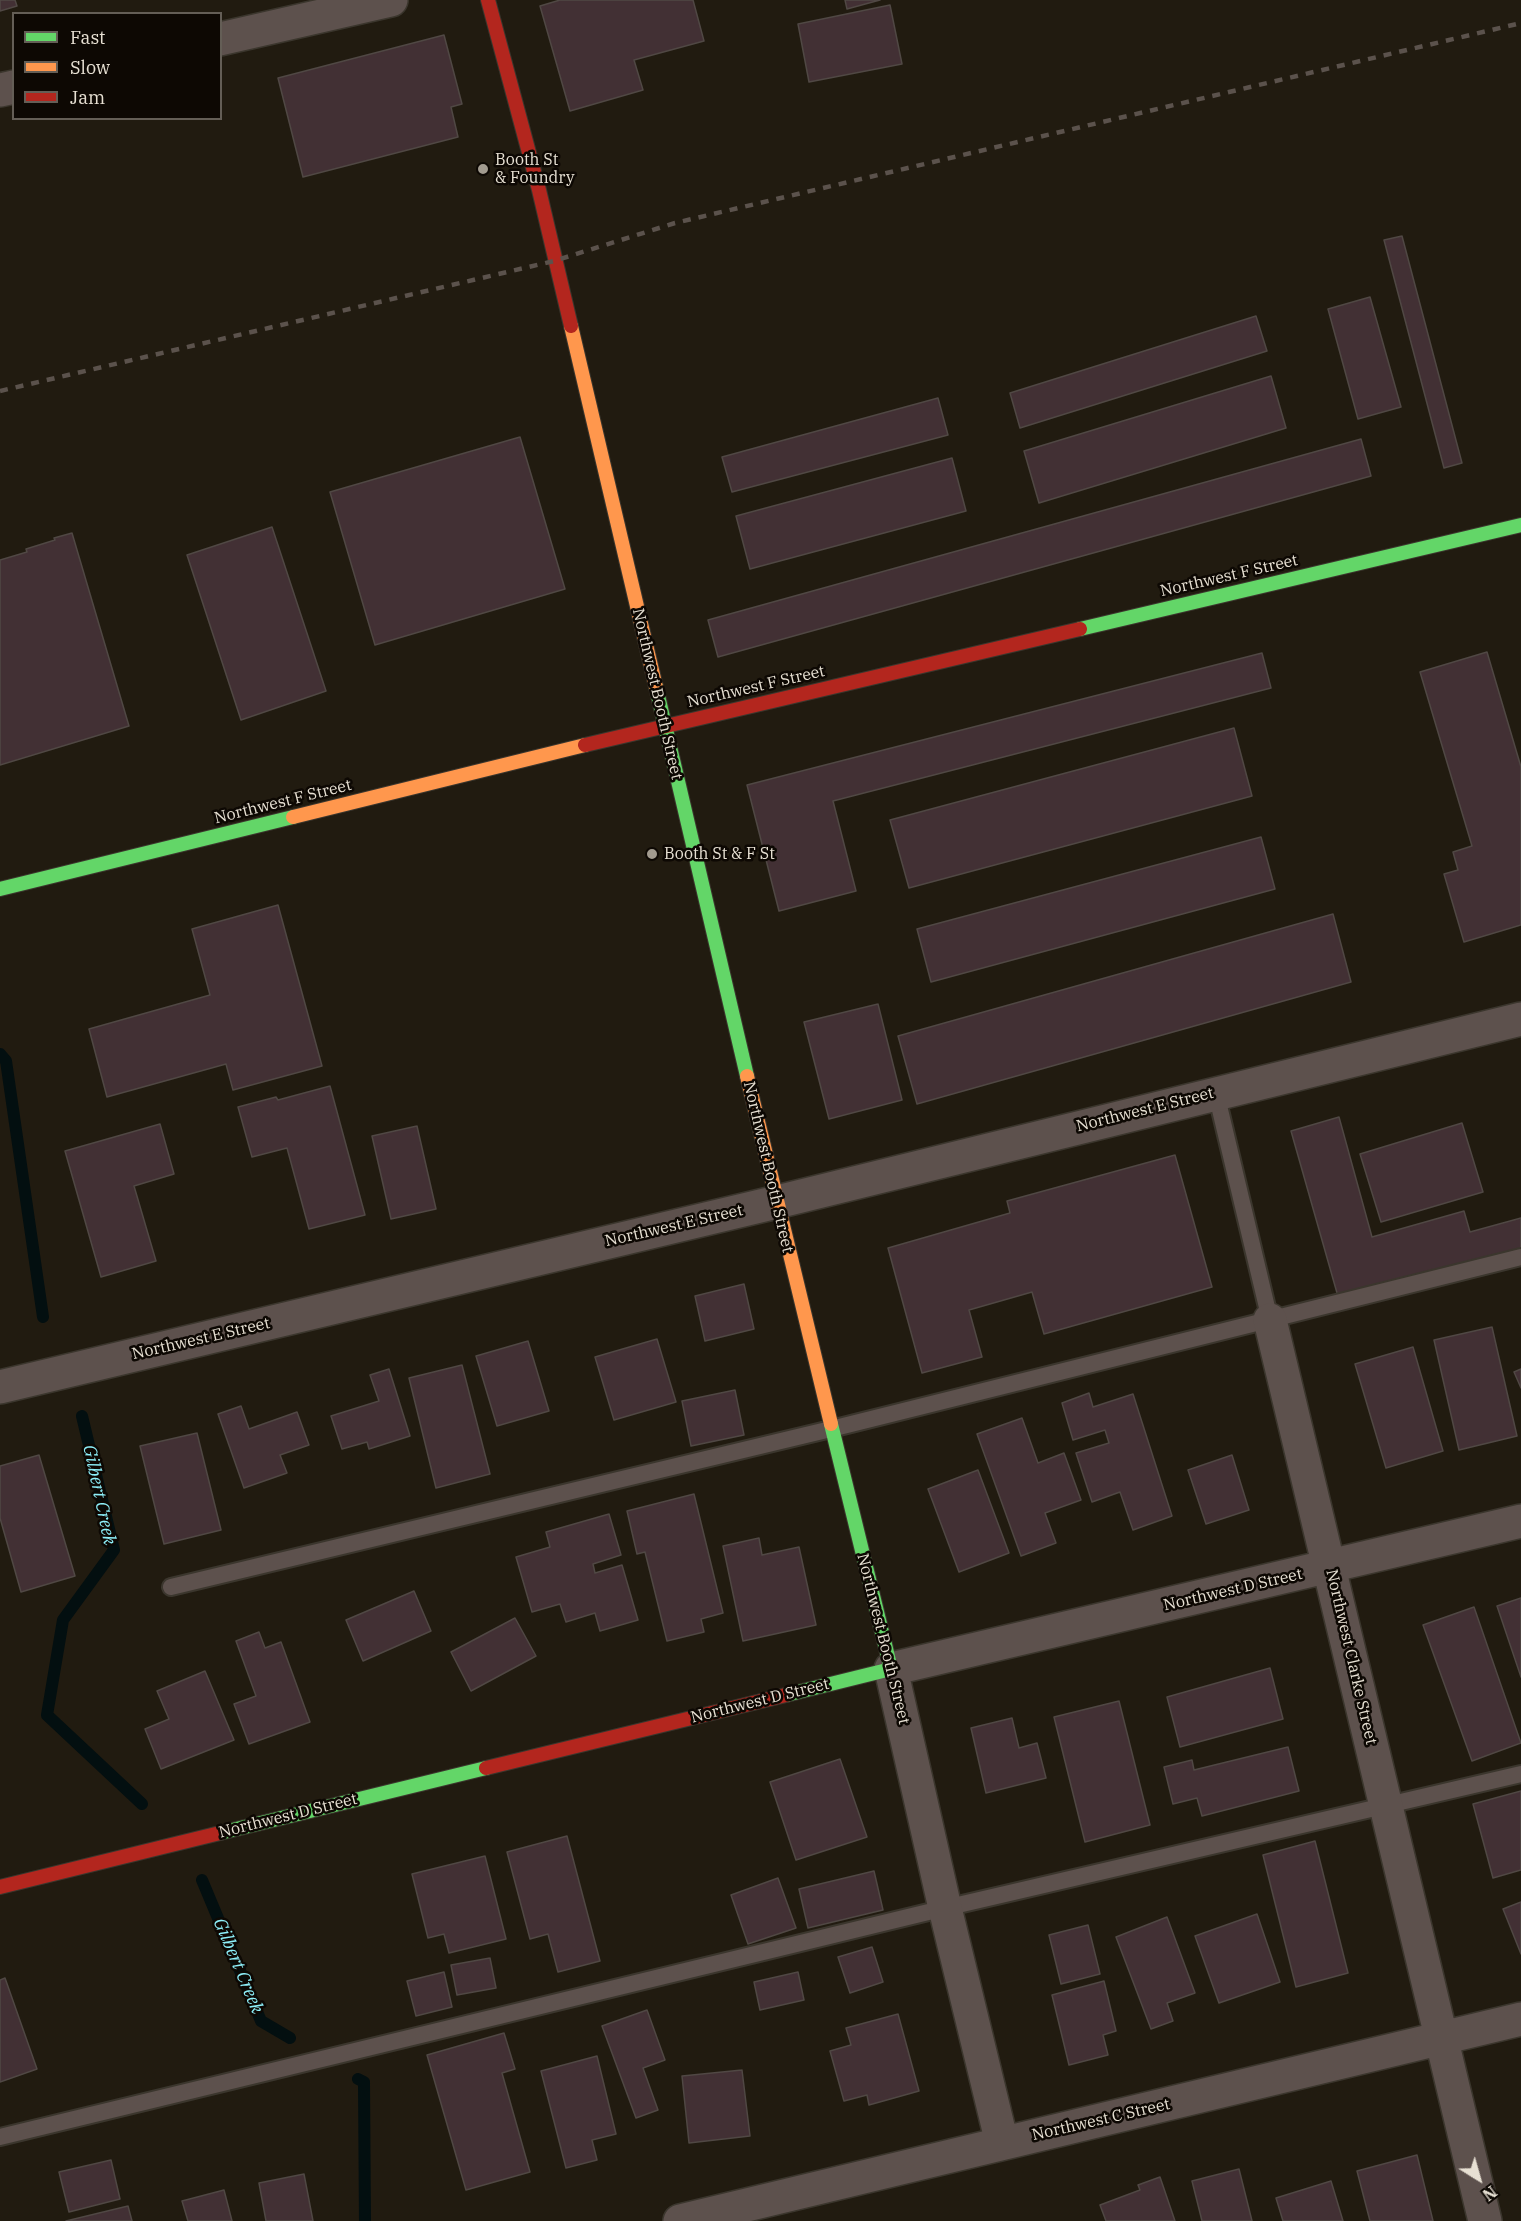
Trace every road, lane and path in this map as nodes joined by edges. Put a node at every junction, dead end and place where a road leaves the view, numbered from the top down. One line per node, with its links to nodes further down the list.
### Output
1 (391, 0): 3 (street)
2 (488, 0): 5 (street, Northwest Booth Street)
3 (222, 39)
4 (1521, 525): 5 (street, Northwest F Street)
5 (665, 726): 6 (street, Northwest F Street); 9 (street, Northwest Booth Street)
6 (0, 889)
7 (1521, 1019): 8 (street, Northwest E Street)
8 (1216, 1093): 9 (street, Northwest E Street); 11 (lane, Northwest Clarke Street)
9 (777, 1202): 12 (street, Northwest E Street); 13 (street, Northwest Booth Street)
10 (1521, 1257): 11 (lane)
11 (1270, 1320): 13 (lane); 15 (street, Northwest Clarke Street)
12 (0, 1387)
13 (831, 1429): 16 (lane); 17 (street, Northwest Booth Street)
14 (1521, 1521): 15 (street, Northwest D Street)
15 (1329, 1567): 17 (street, Northwest D Street); 19 (street, Northwest Clarke Street)
16 (171, 1587)
17 (891, 1669): 20 (street, Northwest D Street); 21 (street, Northwest Booth Street)
18 (1521, 1774): 19 (lane)
19 (1386, 1805): 21 (lane); 23 (street, Northwest Clarke Street)
20 (0, 1887)
21 (945, 1908): 24 (lane); 25 (street, Northwest Booth Street)
22 (1521, 2019): 23 (street, Northwest C Street)
23 (1442, 2038): 25 (street, Northwest C Street); 27 (street, Northwest Clarke Street)
24 (0, 2137)
25 (1002, 2143): 26 (street, Northwest C Street)
26 (681, 2221)
27 (1485, 2221)

